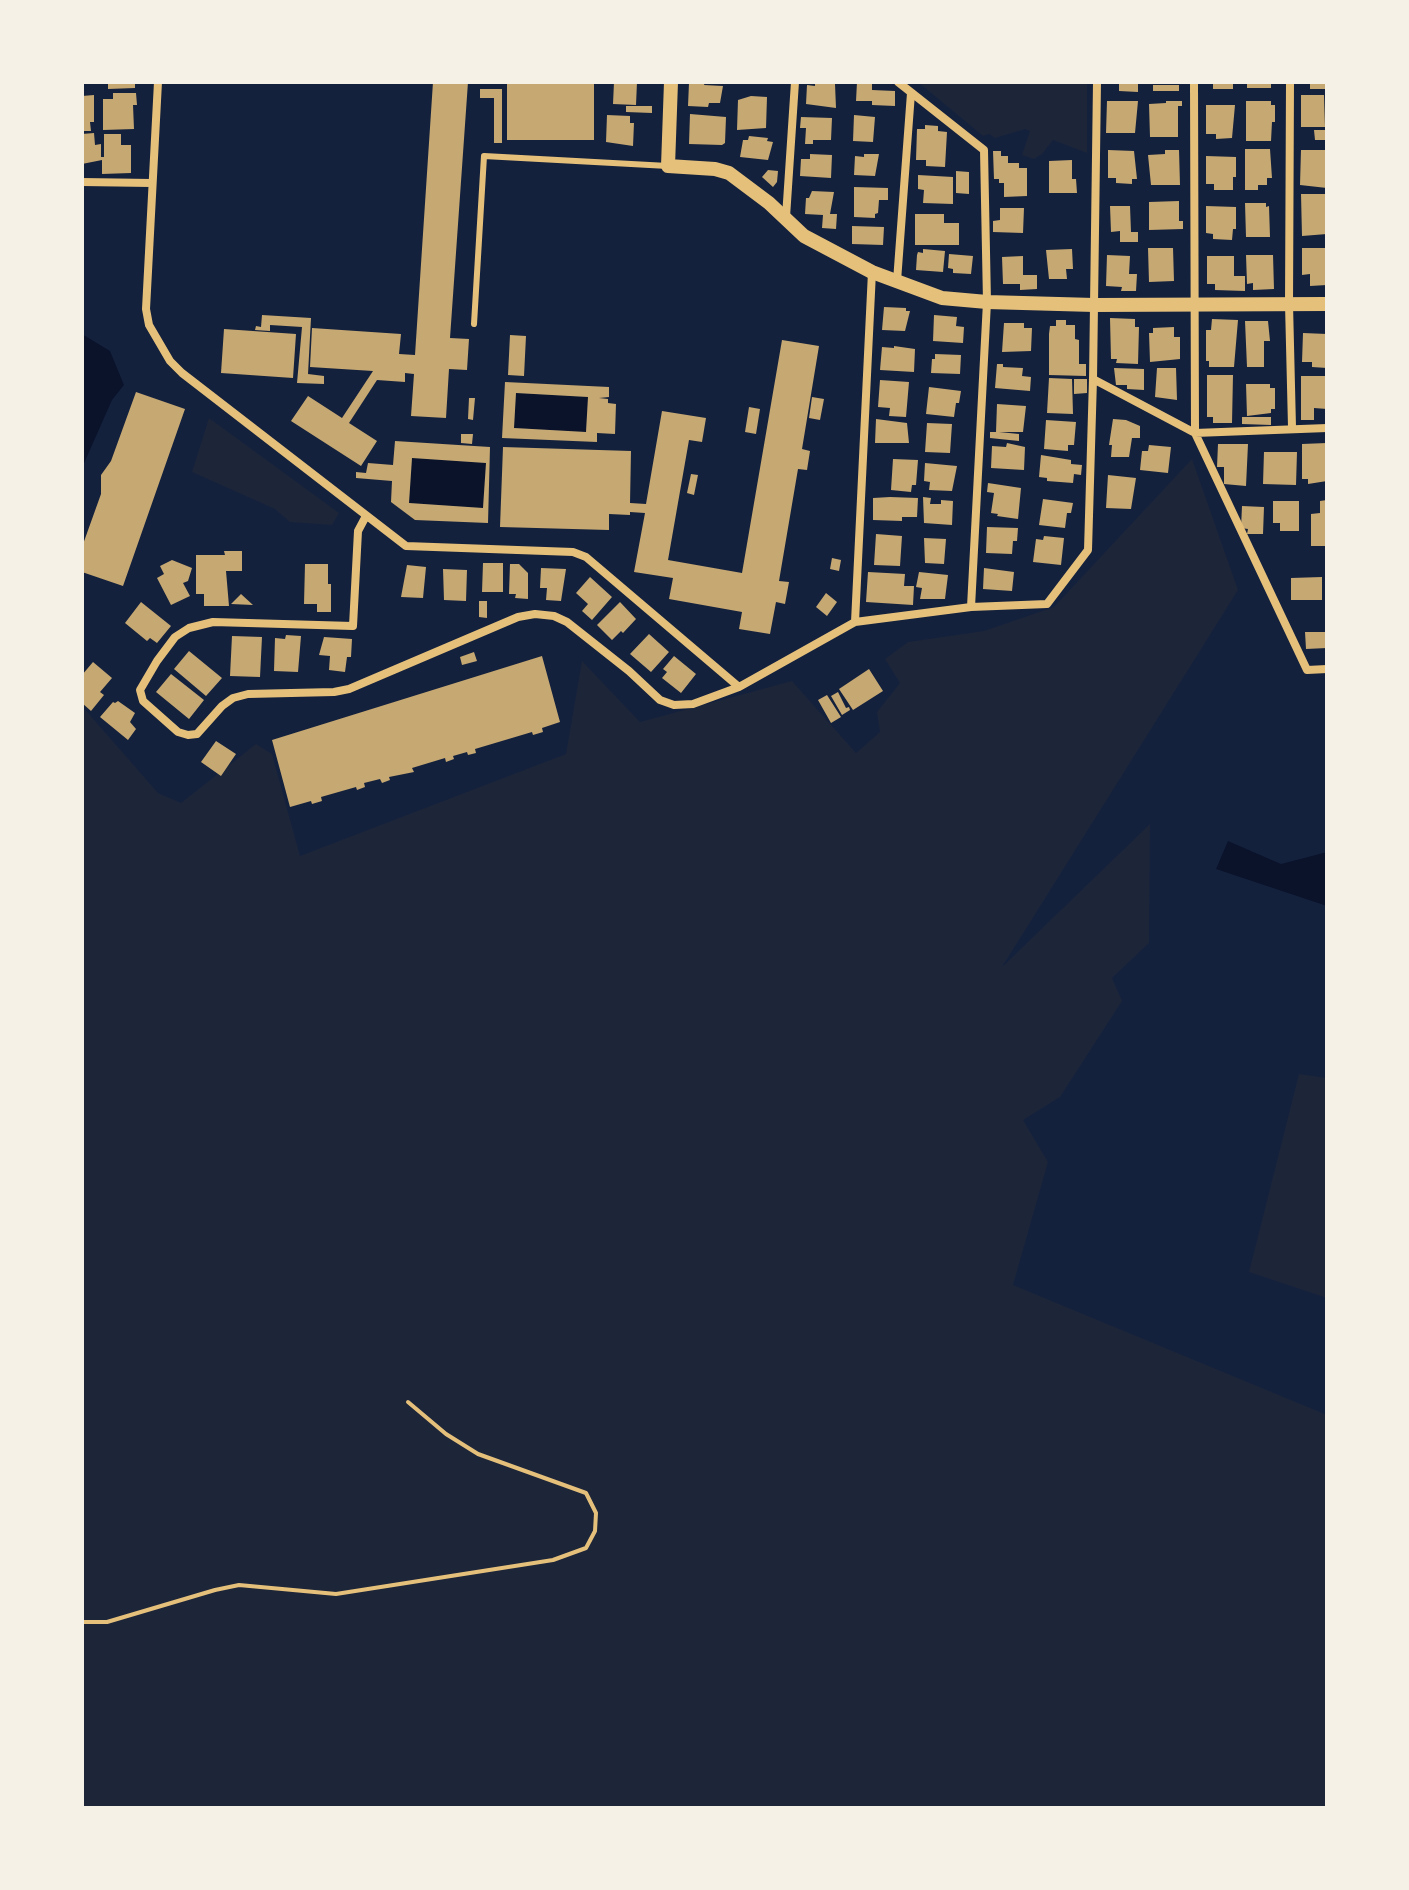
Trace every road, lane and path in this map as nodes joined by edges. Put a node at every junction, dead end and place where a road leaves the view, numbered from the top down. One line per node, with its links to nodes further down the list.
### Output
1 (158, 82): 11 (street)
2 (671, 82): 9 (street)
3 (795, 82): 12 (street)
4 (898, 82): 8 (street)
5 (1097, 82): 18 (street)
6 (1194, 82): 19 (street)
7 (1290, 82): 16 (street)
8 (911, 93): 14 (street); 15 (street)
9 (668, 166): 12 (street); 20 (lane)
10 (82, 182): 11 (street)
11 (151, 183): 25 (street)
12 (786, 218): 13 (street)
13 (872, 272): 14 (street); 27 (street)
14 (897, 282): 15 (street)
15 (987, 302): 18 (street); 26 (street)
16 (1289, 304): 17 (street); 19 (street); 22 (street)
17 (1327, 304)
18 (1094, 305): 19 (street); 21 (street)
19 (1193, 305): 24 (street)
20 (474, 324)
21 (1093, 379): 24 (street); 26 (street)
22 (1292, 427): 23 (street); 24 (street)
23 (1327, 428)
24 (1195, 433): 28 (street)
25 (366, 516): 29 (street); 29 (street)
26 (971, 607): 27 (street)
27 (855, 622): 29 (street)
28 (1327, 669)
29 (739, 687)
30 (408, 1402): 31 (path)
31 (82, 1622)

